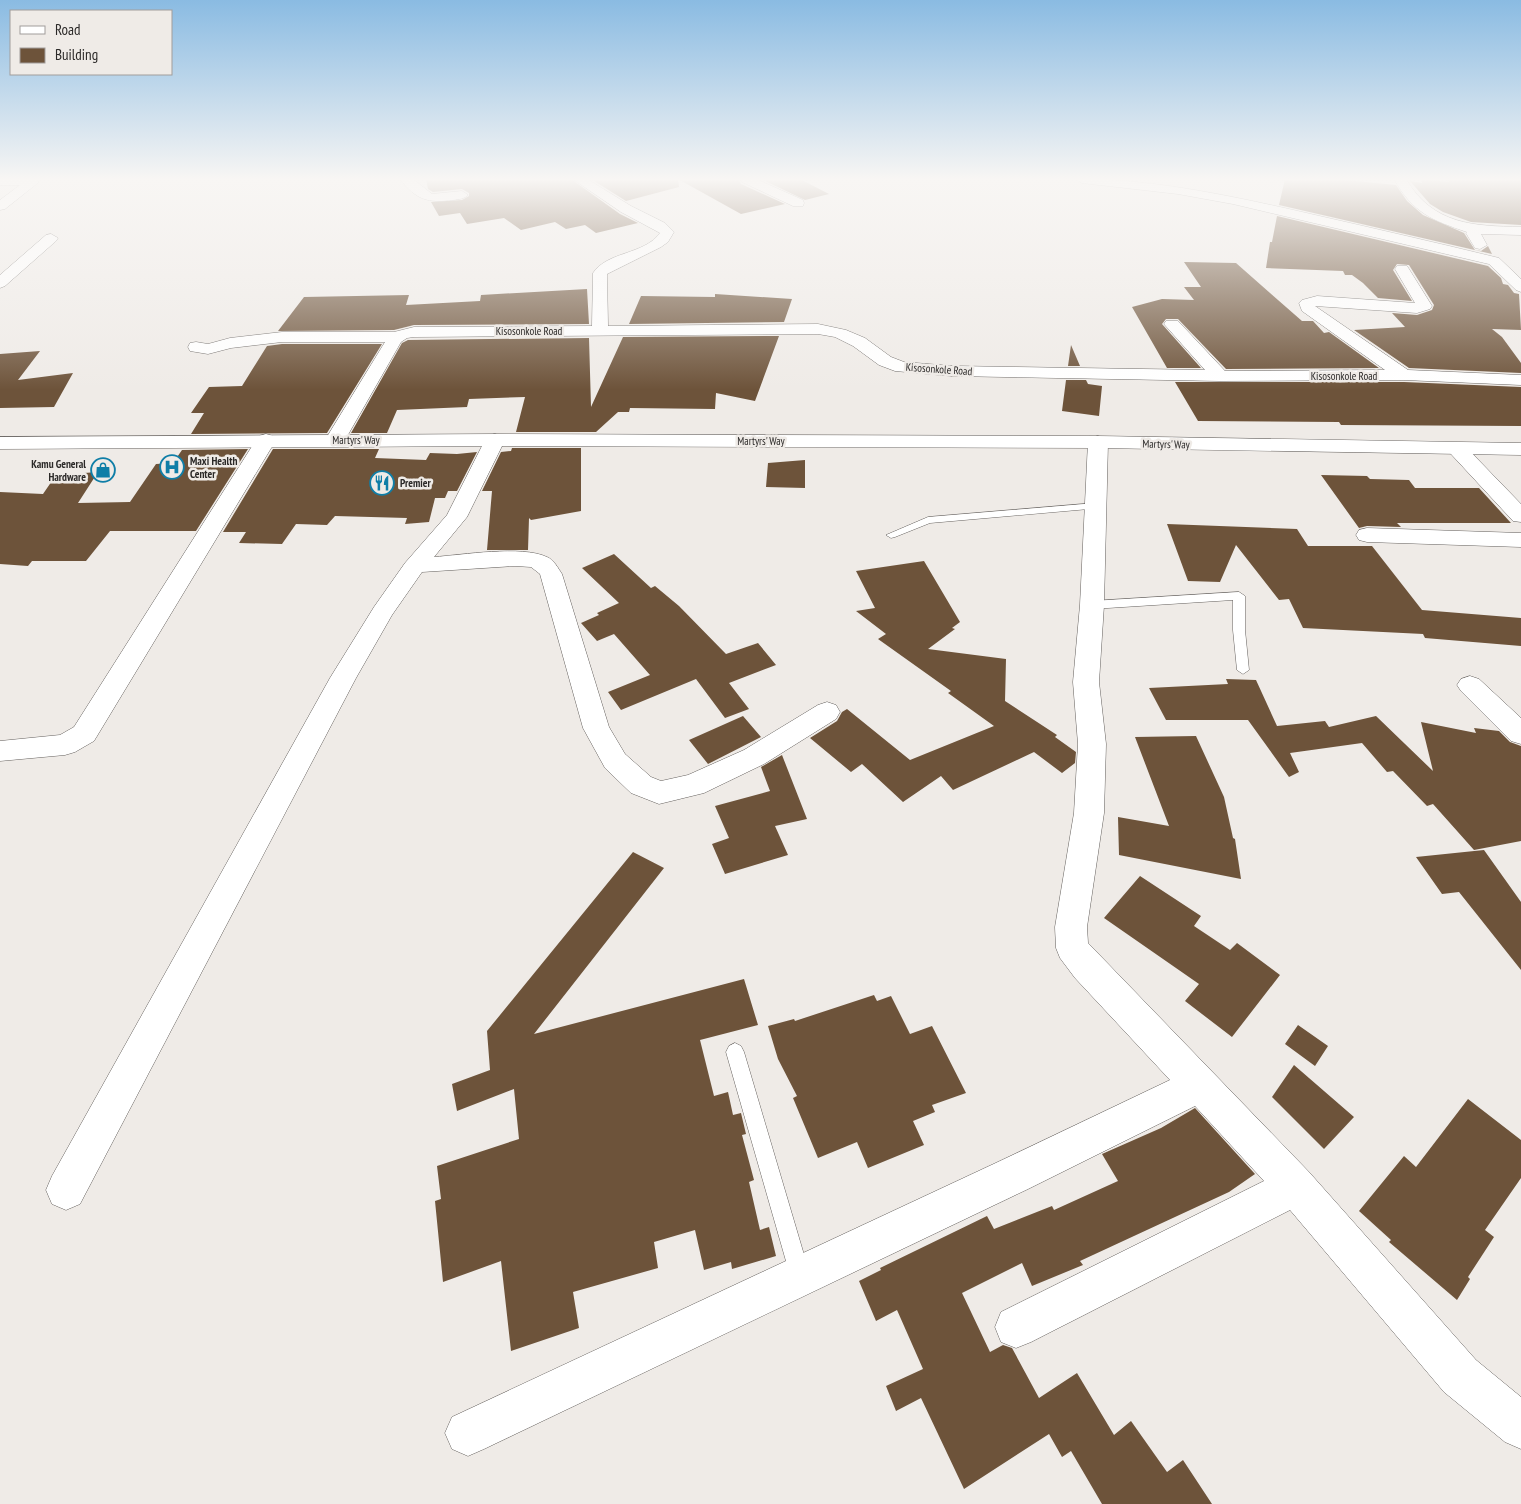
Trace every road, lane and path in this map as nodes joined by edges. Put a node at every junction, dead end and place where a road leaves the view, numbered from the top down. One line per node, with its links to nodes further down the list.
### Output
1 (38, 249): 7 (street)
2 (644, 249): 10 (street)
3 (1445, 249): 5 (street)
4 (1484, 249): 5 (street)
5 (1494, 262): 8 (street)
6 (1402, 269): 13 (street)
7 (0, 283)
8 (1521, 287)
9 (1172, 324): 14 (street)
10 (600, 331): 11 (street, Kisosonkole Road); 14 (street, Kisosonkole Road)
11 (398, 336): 12 (street, Kisosonkole Road); 17 (street)
12 (196, 347)
13 (1404, 375): 14 (street, Kisosonkole Road); 15 (street, Kisosonkole Road)
14 (1220, 376)
15 (1521, 380)
16 (266, 440): 17 (street, Martyrs' Way); 20 (street, Martyrs' Way); 34 (street)
17 (335, 440): 18 (street, Martyrs' Way)
18 (495, 440): 19 (street, Martyrs' Way); 28 (street)
19 (1098, 442): 21 (street, Martyrs' Way); 23 (street)
20 (0, 443)
21 (1457, 449): 22 (street, Martyrs' Way); 24 (street)
22 (1521, 449)
23 (1096, 506): 25 (lane); 29 (street)
24 (1521, 516)
25 (890, 535)
26 (1367, 535): 27 (street)
27 (1521, 540)
28 (416, 565): 32 (street); 38 (street)
29 (1092, 605): 30 (lane); 36 (street)
30 (1243, 670)
31 (1470, 685): 33 (street)
32 (827, 712)
33 (1518, 728)
34 (0, 751)
35 (735, 1052): 39 (lane)
36 (1199, 1085): 37 (street); 39 (street)
37 (1295, 1186): 40 (street); 41 (street)
38 (66, 1190)
39 (800, 1276): 42 (street)
40 (1016, 1328)
41 (1521, 1426)
42 (468, 1433)

